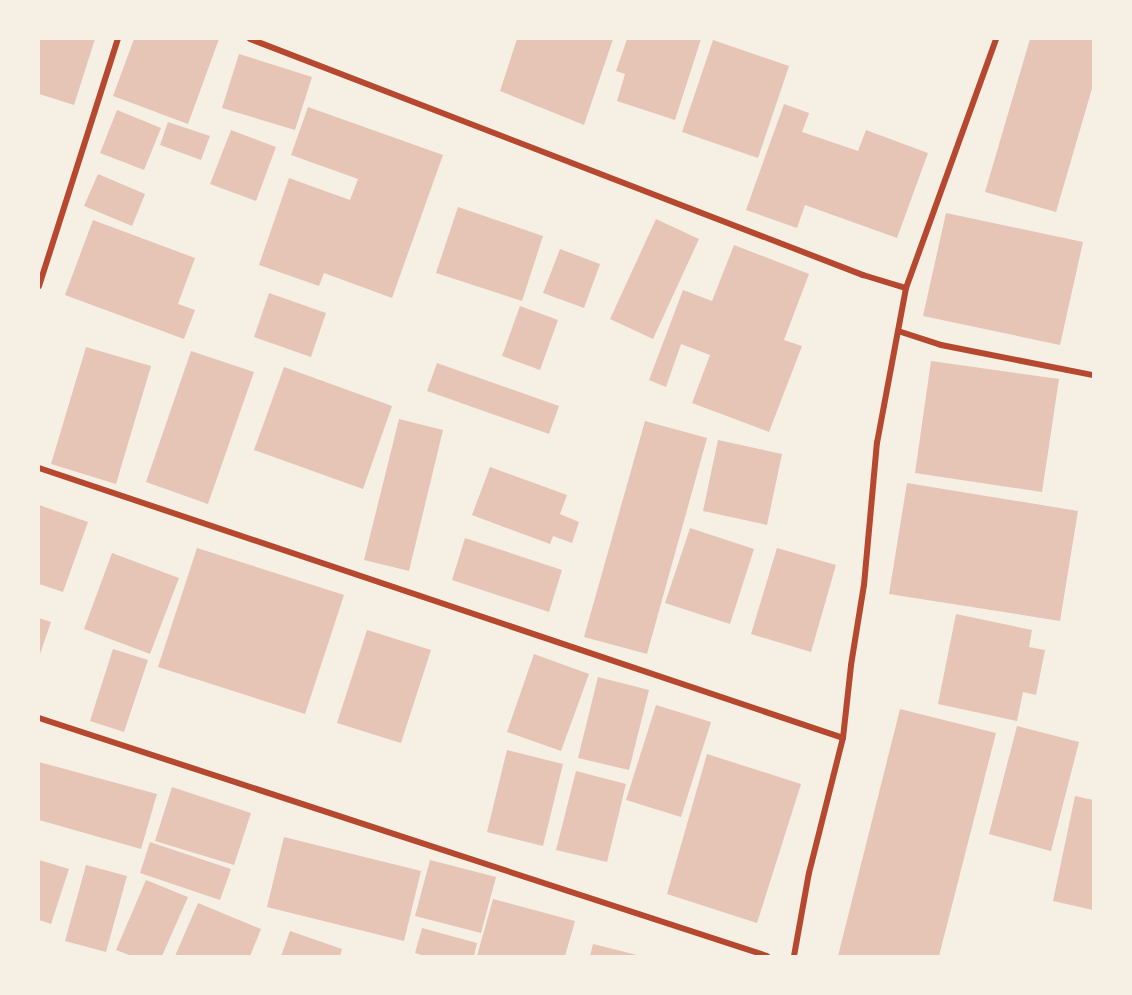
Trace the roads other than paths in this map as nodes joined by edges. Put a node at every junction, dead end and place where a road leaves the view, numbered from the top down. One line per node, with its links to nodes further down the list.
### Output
1 (118, 39): 4 (street)
2 (250, 39): 5 (street)
3 (996, 39): 5 (street)
4 (39, 286)
5 (906, 288): 6 (street)
6 (898, 331): 7 (street); 10 (street)
7 (1093, 375)
8 (39, 468): 10 (street)
9 (39, 718): 11 (street)
10 (843, 738): 12 (street)
11 (767, 956)
12 (794, 956)

